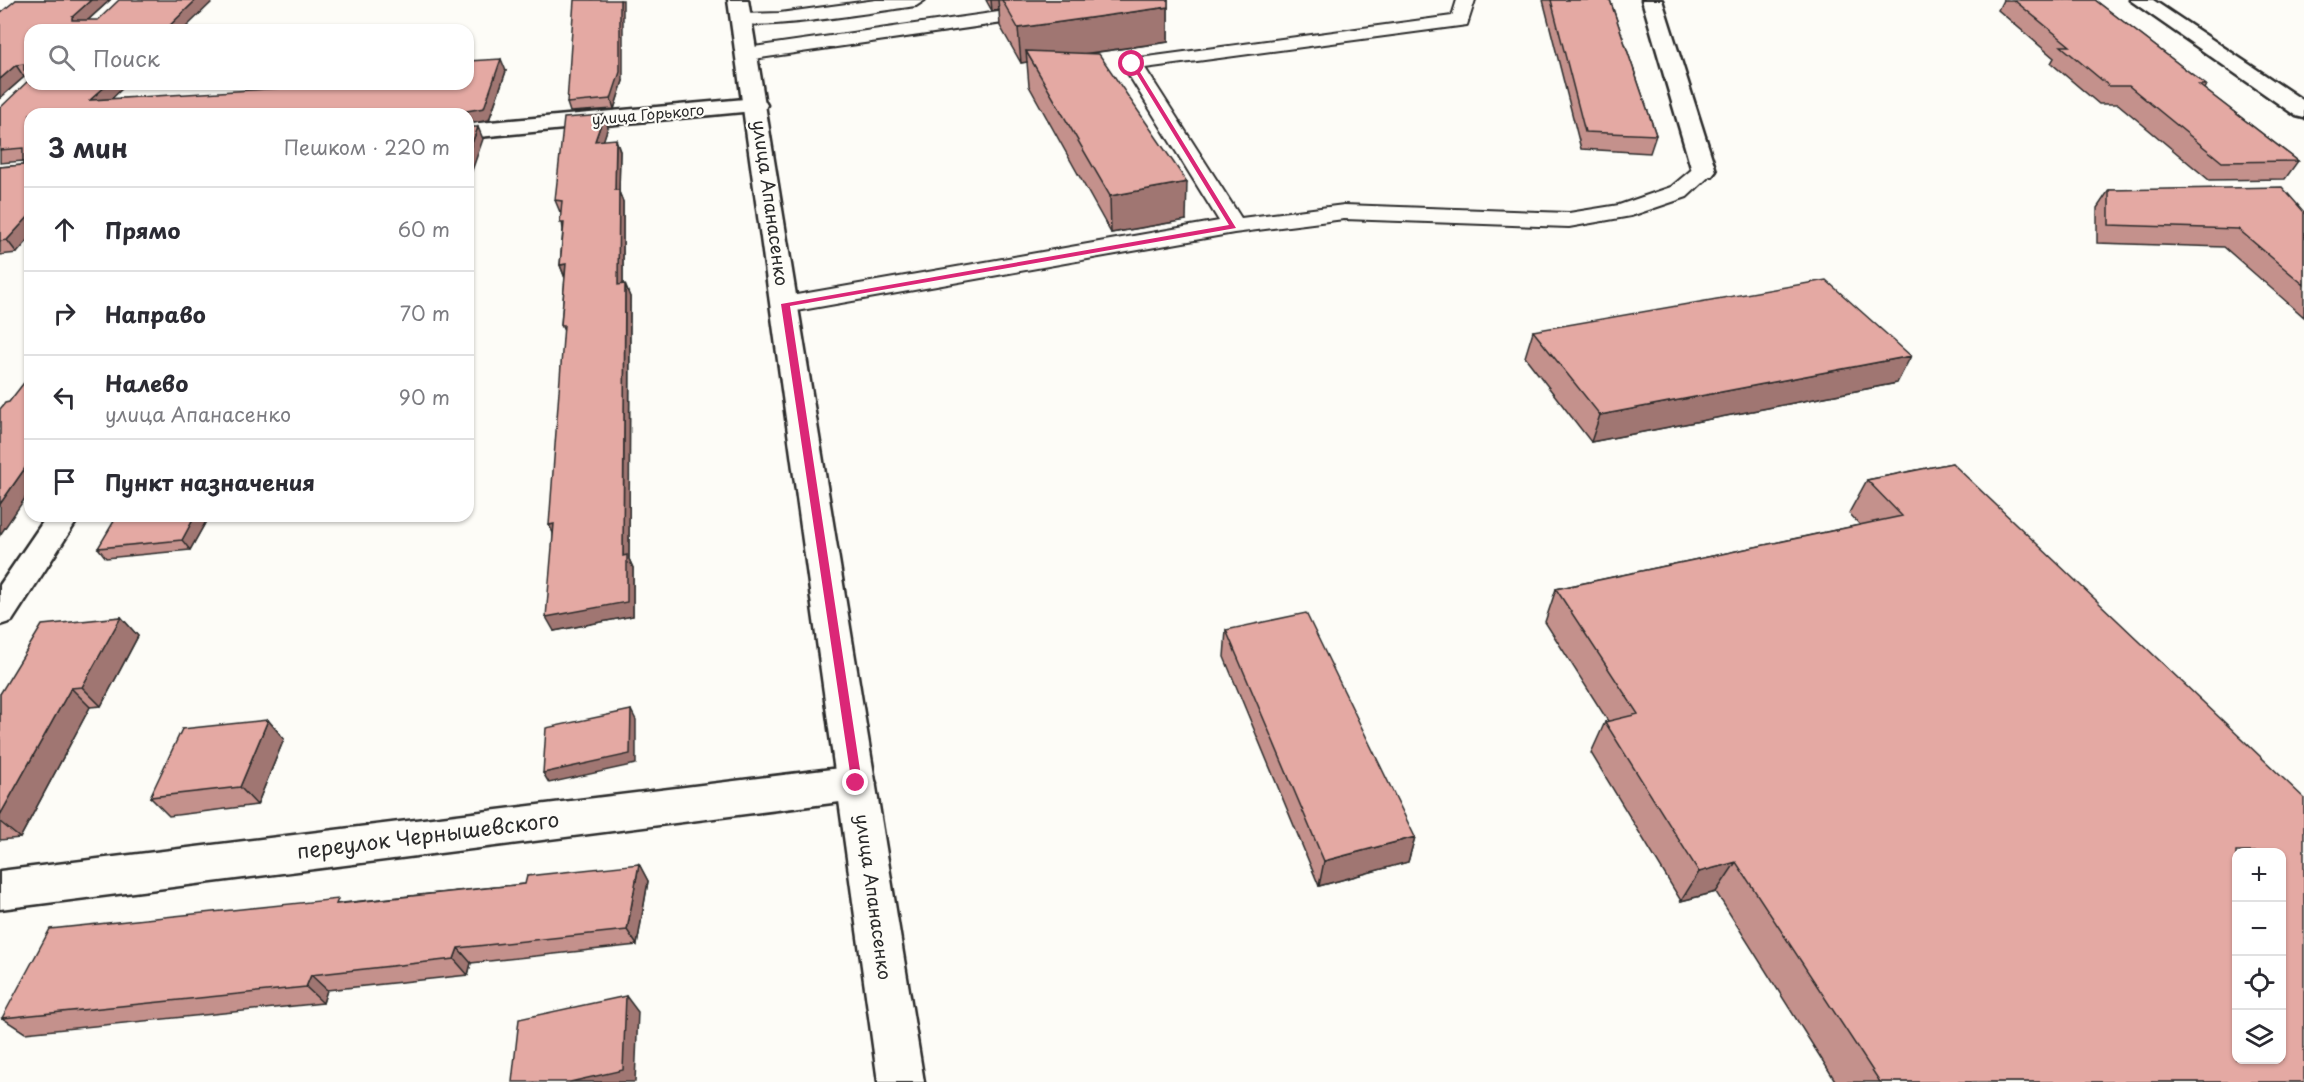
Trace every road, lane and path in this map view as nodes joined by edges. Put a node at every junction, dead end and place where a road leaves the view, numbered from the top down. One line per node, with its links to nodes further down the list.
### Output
1 (1121, 0): 7 (lane)
2 (1466, 0): 12 (lane)
3 (1652, 0): 11 (street)
4 (2140, 0): 9 (street)
5 (908, 1): 6 (lane)
6 (740, 10): 7 (street, улица Апанасенко)
7 (747, 54): 8 (street, улица Апанасенко)
8 (756, 105): 10 (street, улица Горького); 13 (street, улица Апанасенко)
9 (2304, 111)
10 (474, 130)
11 (1704, 171): 12 (lane)
12 (1234, 226): 13 (lane)
13 (785, 304): 16 (street, улица Апанасенко)
14 (60, 522): 15 (street)
15 (0, 612)
16 (856, 783): 17 (street, переулок Чернышевского); 18 (street, улица Апанасенко)
17 (0, 890)
18 (901, 1082)

